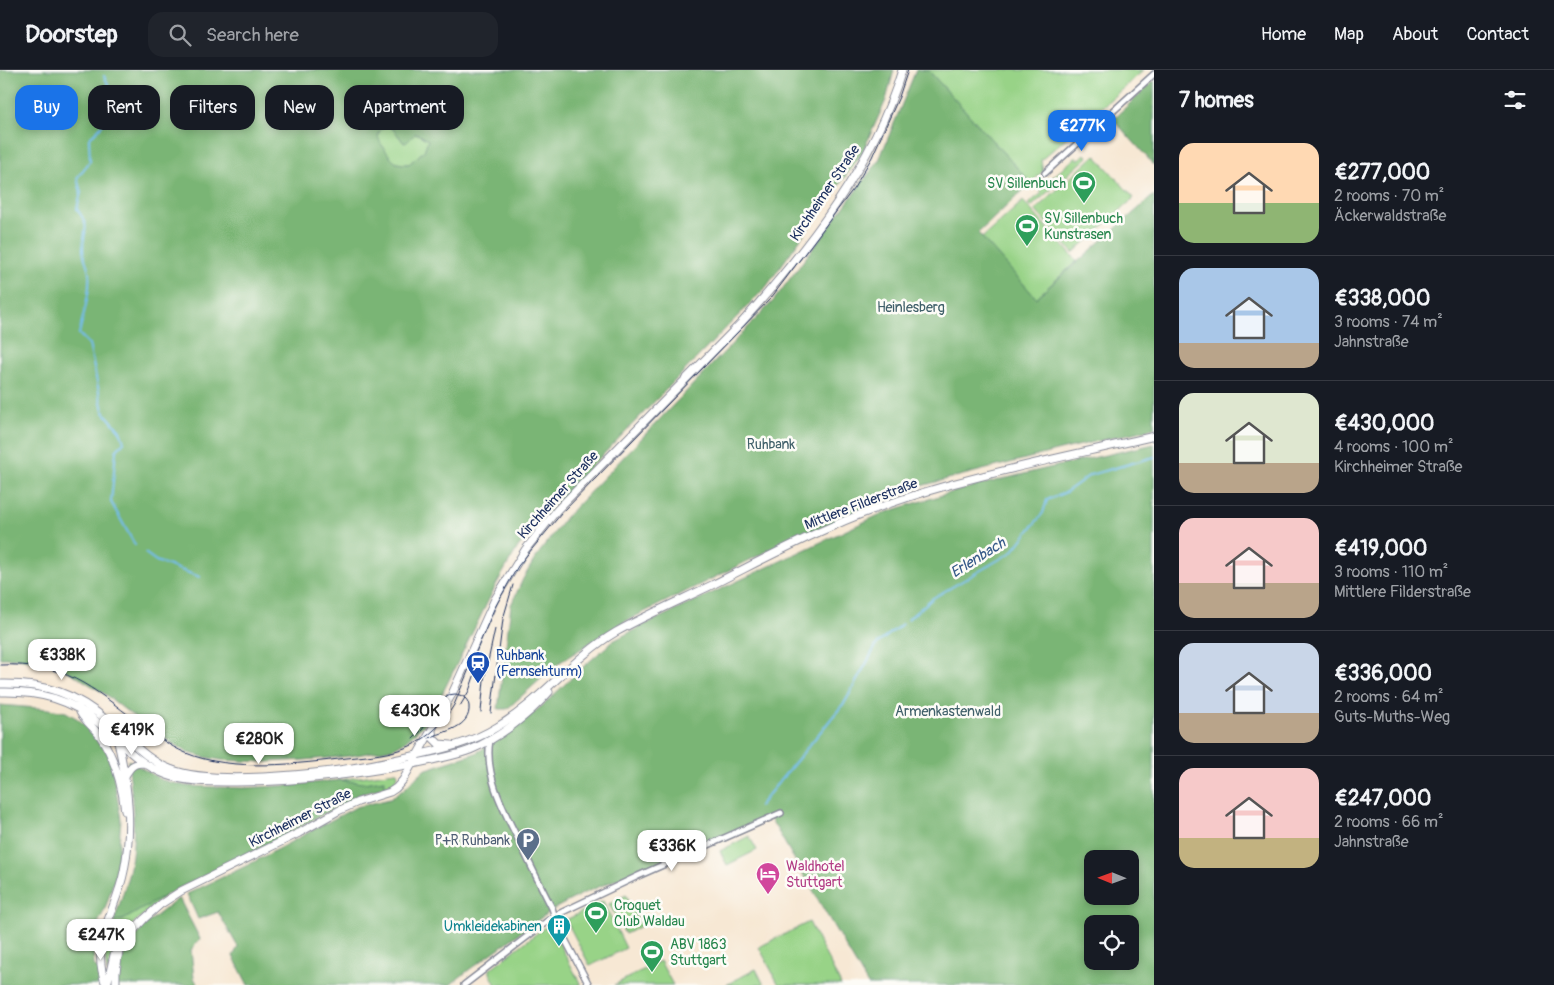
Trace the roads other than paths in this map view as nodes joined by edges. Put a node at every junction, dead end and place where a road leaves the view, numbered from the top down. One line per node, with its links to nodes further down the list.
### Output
1 (902, 70): 11 (main road, Kirchheimer Straße)
2 (1154, 74): 3 (street)
3 (1045, 173)
4 (1154, 436): 5 (main road, Mittlere Filderstraße)
5 (572, 665): 10 (main road, Mittlere Filderstraße); 13 (main road, Mittlere Filderstraße)
6 (0, 684): 9 (main road, Mittlere Filderstraße)
7 (0, 692): 8 (main road, Mittlere Filderstraße)
8 (79, 709): 12 (main road, Mittlere Filderstraße); 20 (main road)
9 (110, 722): 12 (main road); 15 (main road, Mittlere Filderstraße)
10 (498, 727): 13 (main road); 14 (main road, Mittlere Filderstraße)
11 (432, 731): 14 (main road); 15 (main road, Kirchheimer Straße)
12 (117, 740): 16 (main road, Mittlere Filderstraße); 18 (main road)
13 (490, 740): 17 (main road, Mittlere Filderstraße); 21 (street)
14 (456, 746): 15 (main road, Mittlere Filderstraße)
15 (418, 755): 17 (main road, Kirchheimer Straße)
16 (144, 763): 17 (main road, Mittlere Filderstraße); 18 (main road)
17 (413, 763): 23 (main road, Kirchheimer Straße)
18 (125, 776): 20 (main road)
19 (781, 813): 21 (street)
20 (128, 831): 22 (main road)
21 (554, 916): 27 (street); 28 (street)
22 (107, 922): 23 (main road); 25 (main road)
23 (129, 935): 24 (main road, Kirchheimer Straße)
24 (119, 949): 25 (main road, Kirchheimer Straße); 26 (main road, Kirchheimer Straße)
25 (107, 985)
26 (116, 985)
27 (464, 985)
28 (589, 985)

